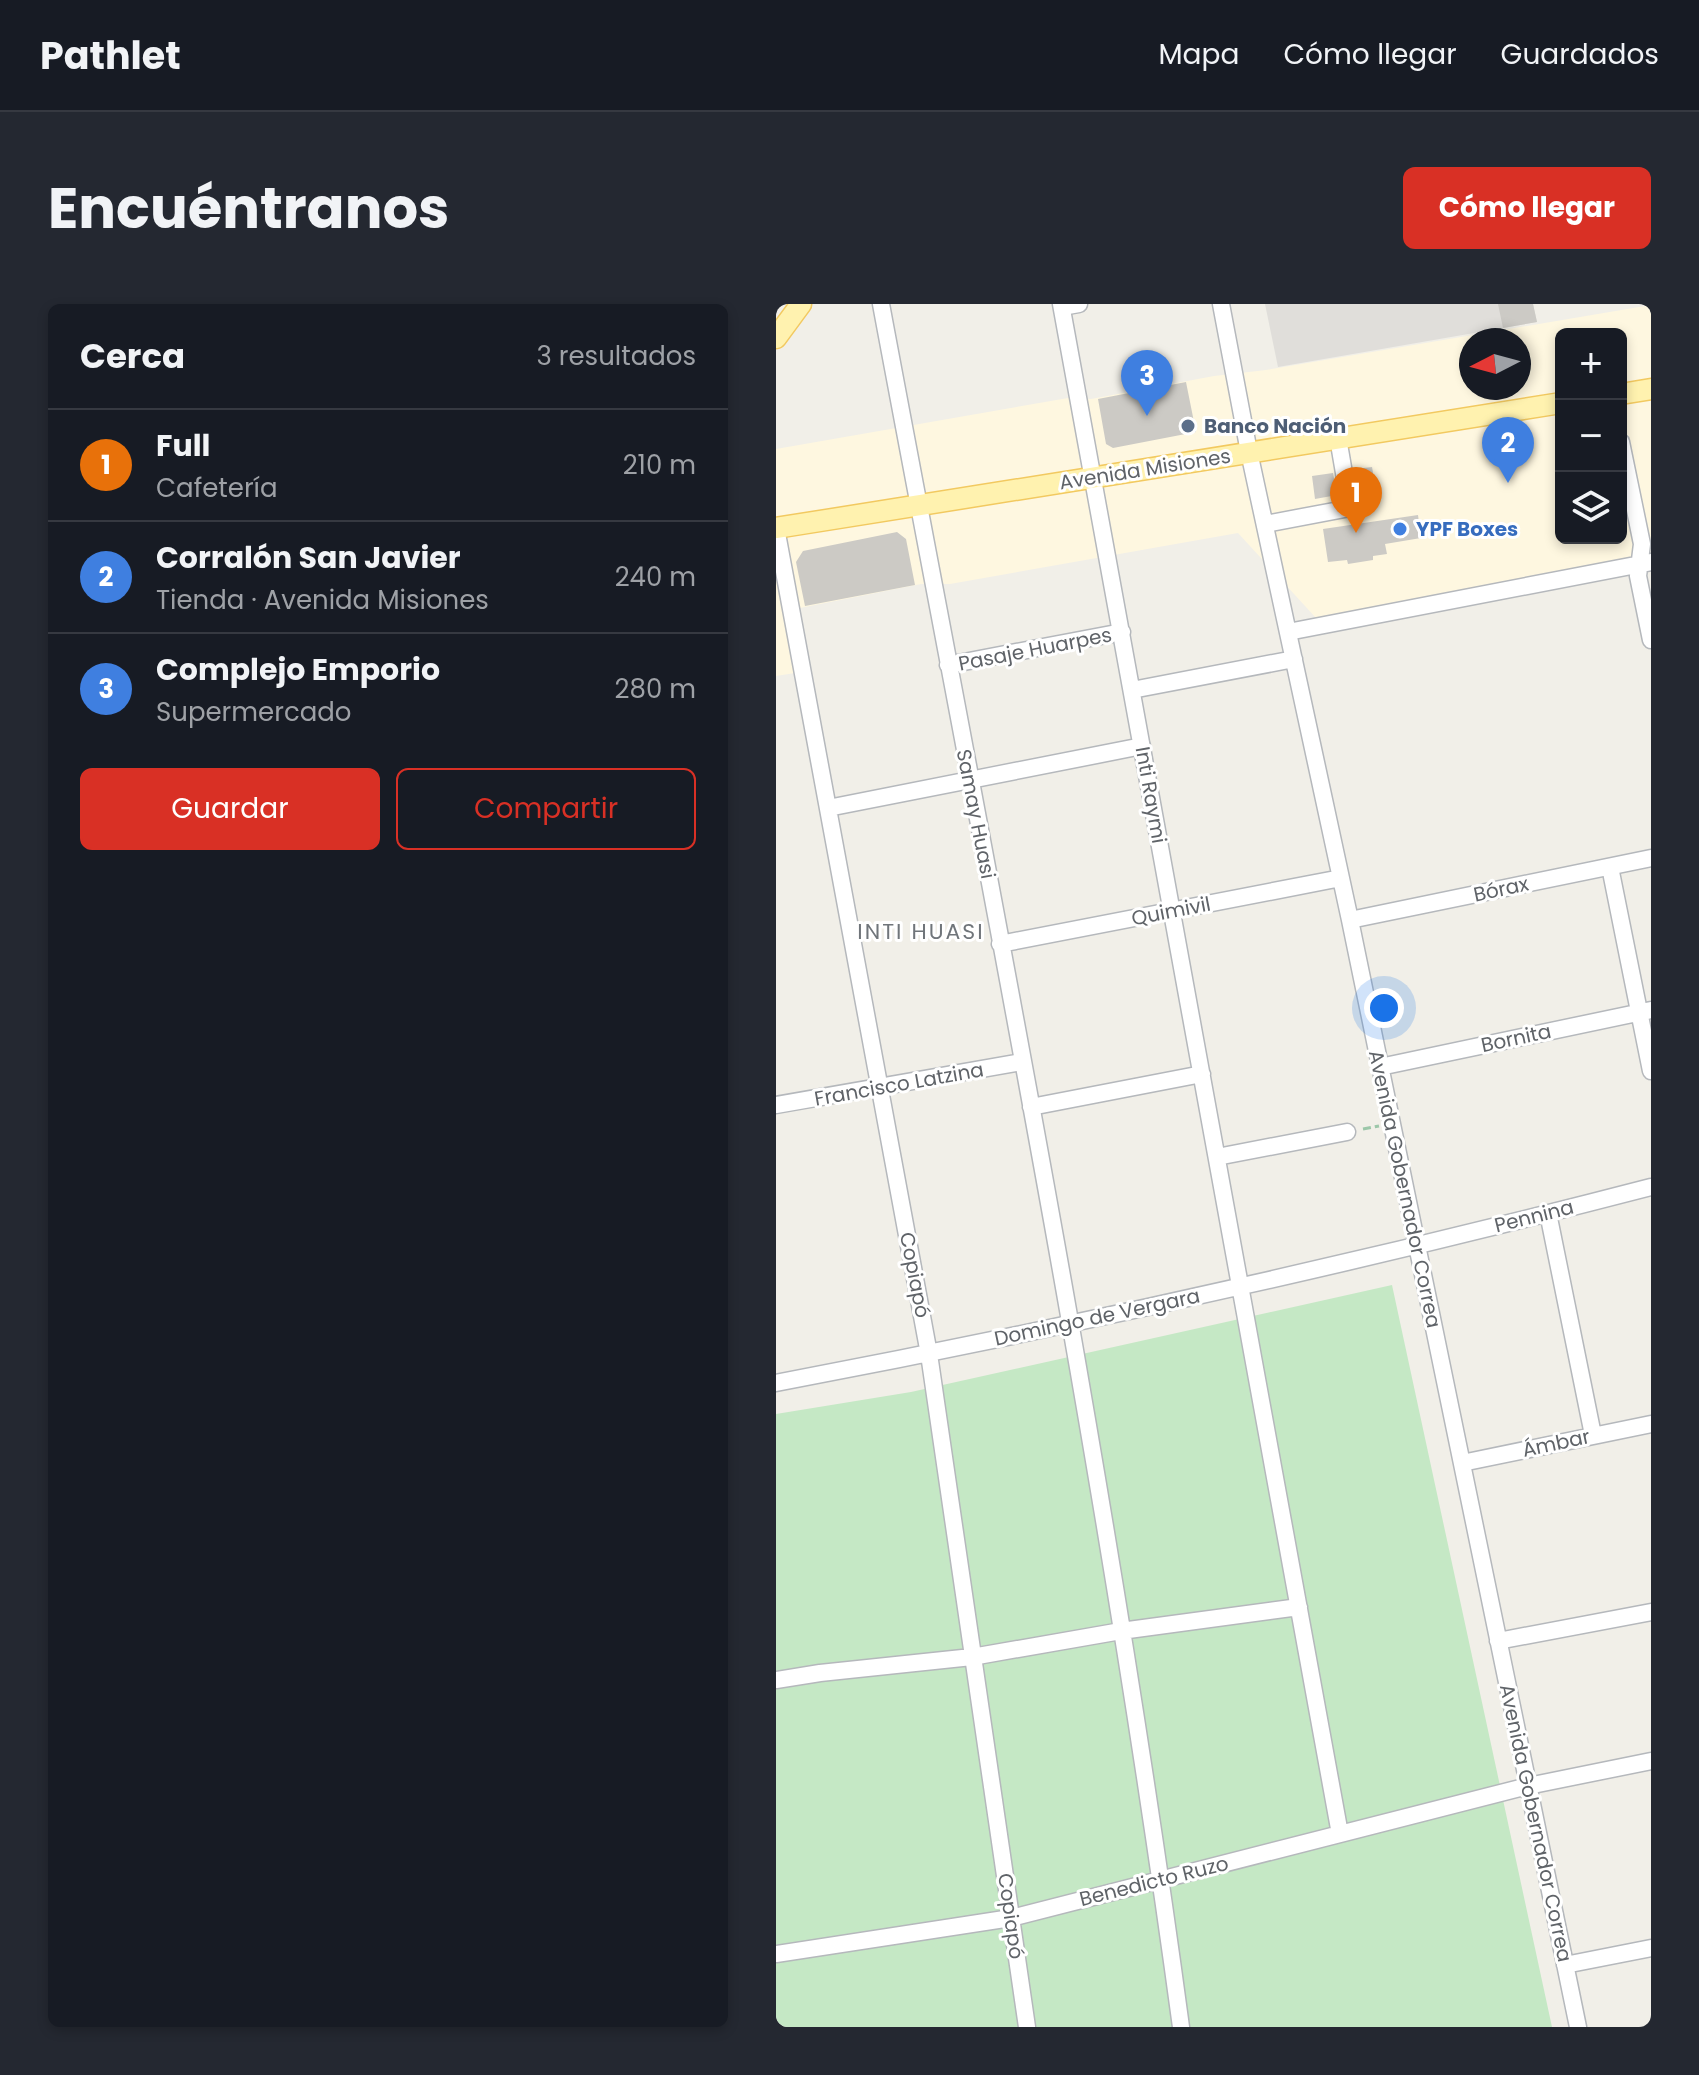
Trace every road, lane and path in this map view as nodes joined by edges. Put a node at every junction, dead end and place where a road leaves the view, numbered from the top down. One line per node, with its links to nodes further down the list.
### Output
1 (801, 304): 6 (main road)
2 (881, 304): 14 (street, Samay Huasi)
3 (1079, 304): 5 (street)
4 (1221, 304): 11 (street, Avenida Gobernador Correa)
5 (1062, 306): 13 (street, Inti Raymi)
6 (776, 338)
7 (1651, 389): 8 (main road)
8 (1627, 393)
9 (1555, 404): 10 (main road, Avenida Misiones)
10 (1338, 438): 11 (main road, Avenida Misiones); 15 (street)
11 (1249, 452): 13 (main road, Avenida Misiones); 15 (street, Avenida Gobernador Correa)
12 (1627, 471): 17 (street)
13 (1093, 478): 14 (main road, Avenida Misiones); 18 (street, Inti Raymi)
14 (918, 505): 16 (main road, Avenida Misiones); 22 (street, Samay Huasi)
15 (1265, 524): 19 (street, Avenida Gobernador Correa)
16 (776, 528): 26 (street, Copiapó)
17 (1645, 564): 19 (street); 20 (street)
18 (1122, 632): 22 (street, Pasaje Huarpes); 23 (street, Inti Raymi)
19 (1288, 632): 21 (street, Avenida Gobernador Correa)
20 (1651, 640)
21 (1294, 659): 23 (street); 29 (street, Avenida Gobernador Correa)
22 (948, 665): 25 (street, Samay Huasi)
23 (1132, 690): 24 (street, Inti Raymi)
24 (1142, 746): 25 (street); 30 (street, Inti Raymi)
25 (969, 780): 26 (street); 32 (street, Samay Huasi)
26 (828, 808): 38 (street, Copiapó)
27 (1651, 858): 28 (street, Bórax)
28 (1610, 867): 31 (street, Bórax); 33 (street)
29 (1341, 878): 30 (street, Quimivil); 31 (street, Avenida Gobernador Correa)
30 (1172, 911): 32 (street, Quimivil); 37 (street, Inti Raymi)
31 (1350, 920): 35 (street, Avenida Gobernador Correa)
32 (1000, 944): 34 (street, Samay Huasi)
33 (1645, 1011): 35 (street, Bornita); 36 (street)
34 (1022, 1062): 38 (street, Francisco Latzina); 40 (street, Samay Huasi)
35 (1380, 1067): 41 (street, Avenida Gobernador Correa)
36 (1651, 1071)
37 (1202, 1074): 40 (street); 43 (street, Inti Raymi)
38 (880, 1088): 39 (street, Francisco Latzina); 49 (street, Copiapó)
39 (776, 1105)
40 (1031, 1107): 48 (street, Samay Huasi)
41 (1392, 1123): 42 (path); 46 (street, Avenida Gobernador Correa)
42 (1347, 1132): 43 (street)
43 (1217, 1157): 47 (street, Inti Raymi)
44 (1651, 1187): 45 (street, Pennina)
45 (1548, 1213): 46 (street, Pennina); 52 (street)
46 (1417, 1245): 47 (street, Domingo de Vergara); 53 (street, Avenida Gobernador Correa)
47 (1241, 1285): 48 (street, Domingo de Vergara); 54 (street, Inti Raymi)
48 (1071, 1325): 49 (street, Domingo de Vergara); 56 (street, Samay Huasi)
49 (929, 1354): 50 (street, Domingo de Vergara); 58 (street, Copiapó)
50 (776, 1383)
51 (1651, 1424): 52 (street, Ámbar)
52 (1593, 1435): 53 (street, Ámbar)
53 (1462, 1463): 57 (street, Avenida Gobernador Correa)
54 (1299, 1607): 56 (street); 62 (street, Inti Raymi)
55 (1651, 1612): 57 (street)
56 (1121, 1631): 58 (street); 63 (street, Samay Huasi)
57 (1498, 1641): 61 (street, Avenida Gobernador Correa)
58 (972, 1657): 59 (street); 64 (street, Copiapó)
59 (776, 1680)
60 (1651, 1761): 61 (street, Benedicto Ruzo)
61 (1528, 1786): 62 (street, Benedicto Ruzo); 67 (street, Avenida Gobernador Correa)
62 (1340, 1834): 63 (street, Benedicto Ruzo)
63 (1161, 1879): 64 (street, Benedicto Ruzo); 69 (street, Samay Huasi)
64 (1011, 1918): 66 (street, Benedicto Ruzo); 68 (street, Copiapó)
65 (1651, 1948): 67 (street)
66 (776, 1954)
67 (1565, 1965): 70 (street, Avenida Gobernador Correa)
68 (1027, 2027)
69 (1181, 2027)
70 (1578, 2027)

